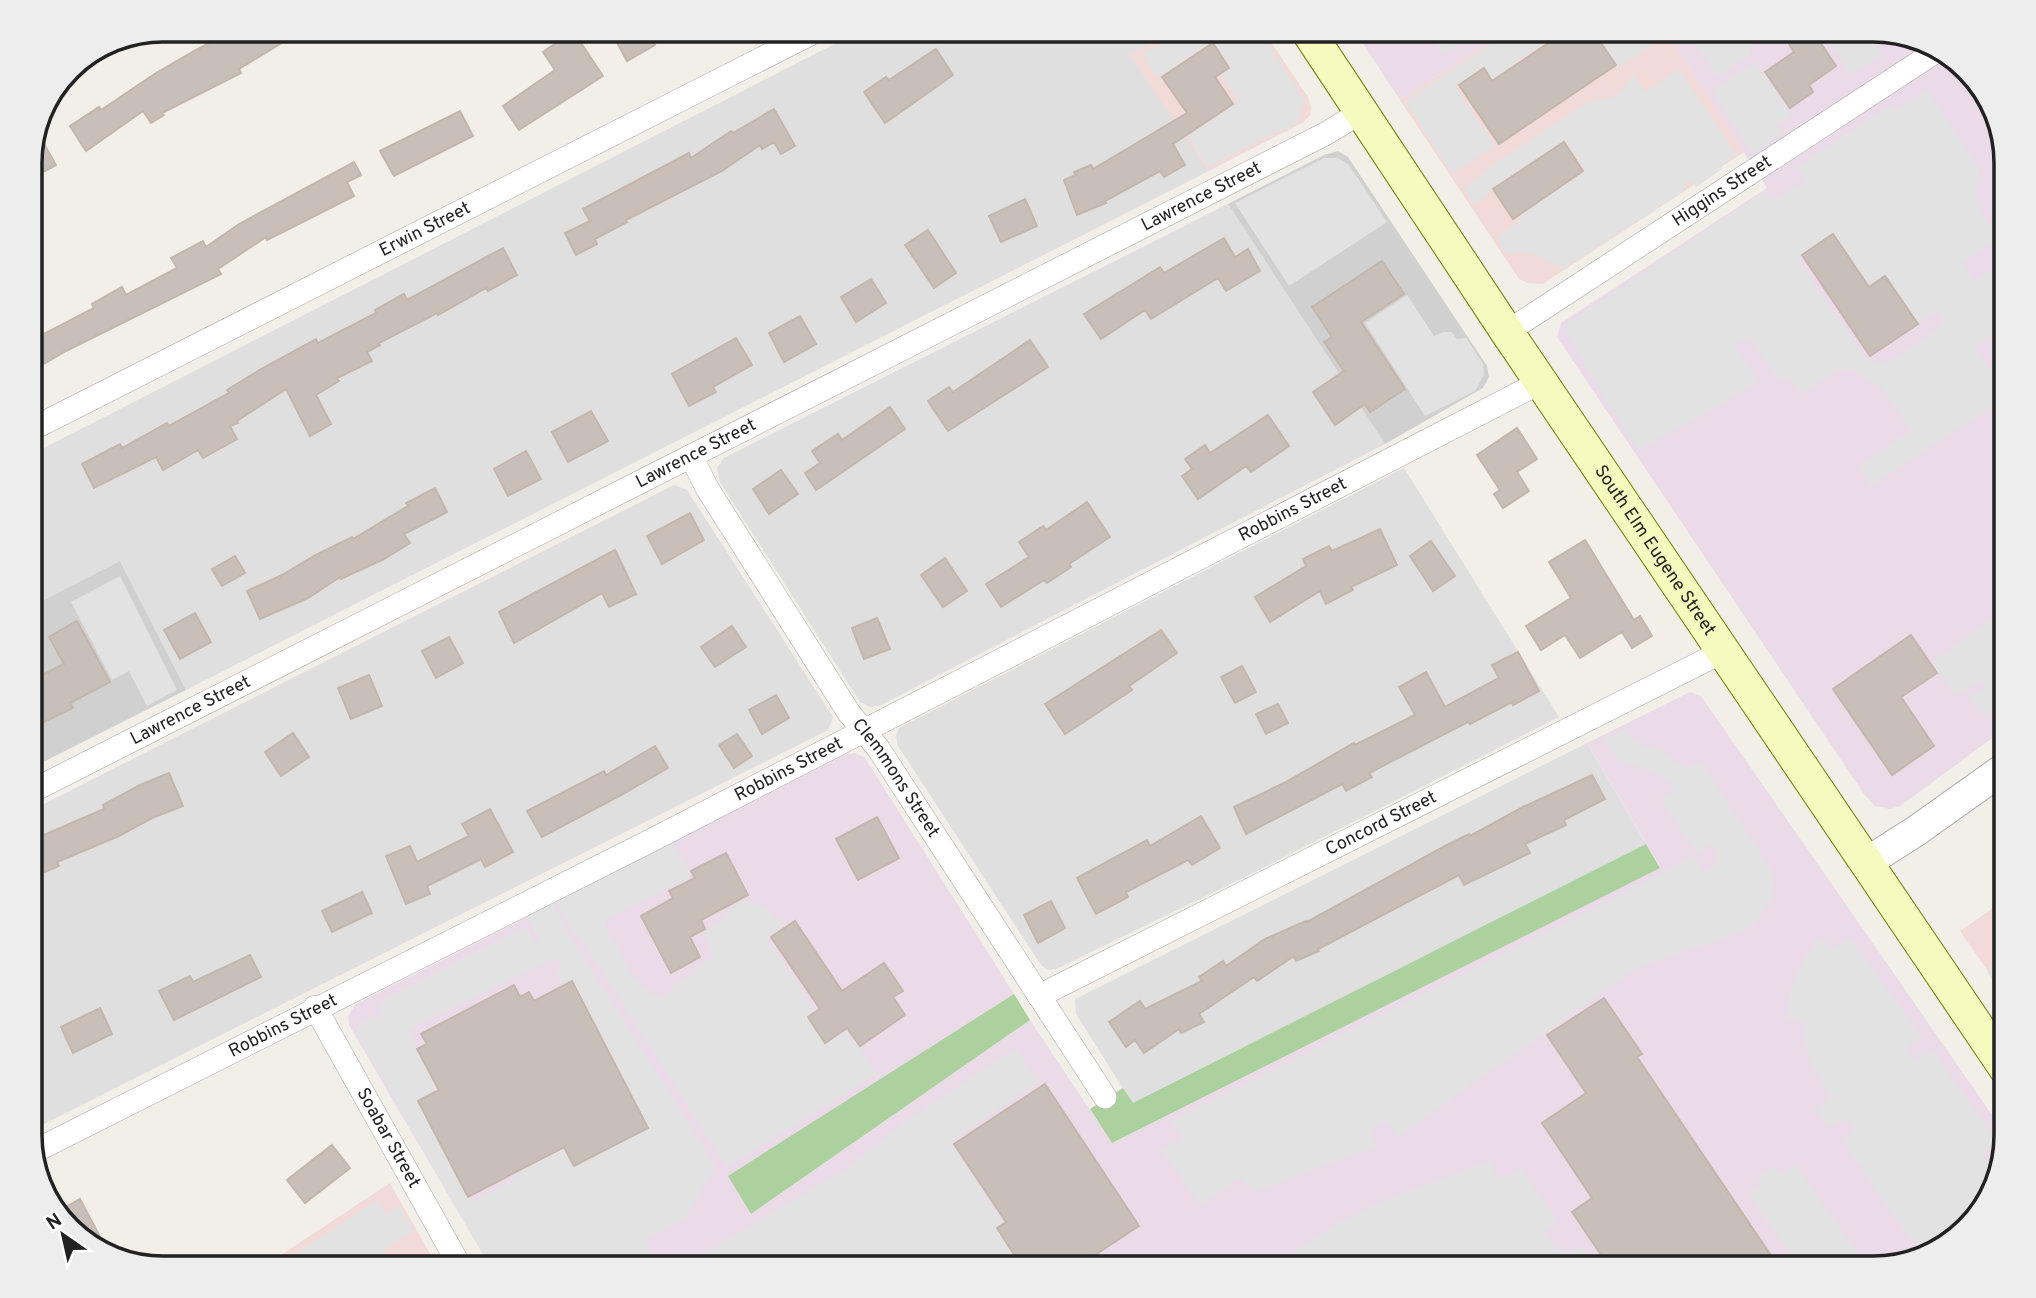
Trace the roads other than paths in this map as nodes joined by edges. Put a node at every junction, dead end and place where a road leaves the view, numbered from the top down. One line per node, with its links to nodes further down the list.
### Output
1 (794, 42): 7 (street, Erwin Street)
2 (1315, 42): 4 (main road, South Elm Eugene Street)
3 (1928, 56): 5 (street, Higgins Street)
4 (1360, 113): 5 (main road, South Elm Eugene Street); 8 (street, Lawrence Street)
5 (1507, 332): 6 (main road, South Elm Eugene Street)
6 (1541, 382): 9 (main road, South Elm Eugene Street); 10 (street, Robbins Street)
7 (42, 424)
8 (691, 456): 10 (street, Clemmons Street); 12 (street, Lawrence Street)
9 (1722, 652): 13 (main road, South Elm Eugene Street); 14 (street, Concord Street)
10 (864, 731): 14 (street, Clemmons Street); 15 (street, Robbins Street)
11 (1994, 776): 13 (street)
12 (42, 786)
13 (1866, 863): 16 (main road, South Elm Eugene Street)
14 (1039, 996): 17 (street, Clemmons Street)
15 (316, 1007): 18 (street, Robbins Street); 19 (street, Soabar Street)
16 (1994, 1051)
17 (1105, 1097)
18 (43, 1147)
19 (454, 1256)

